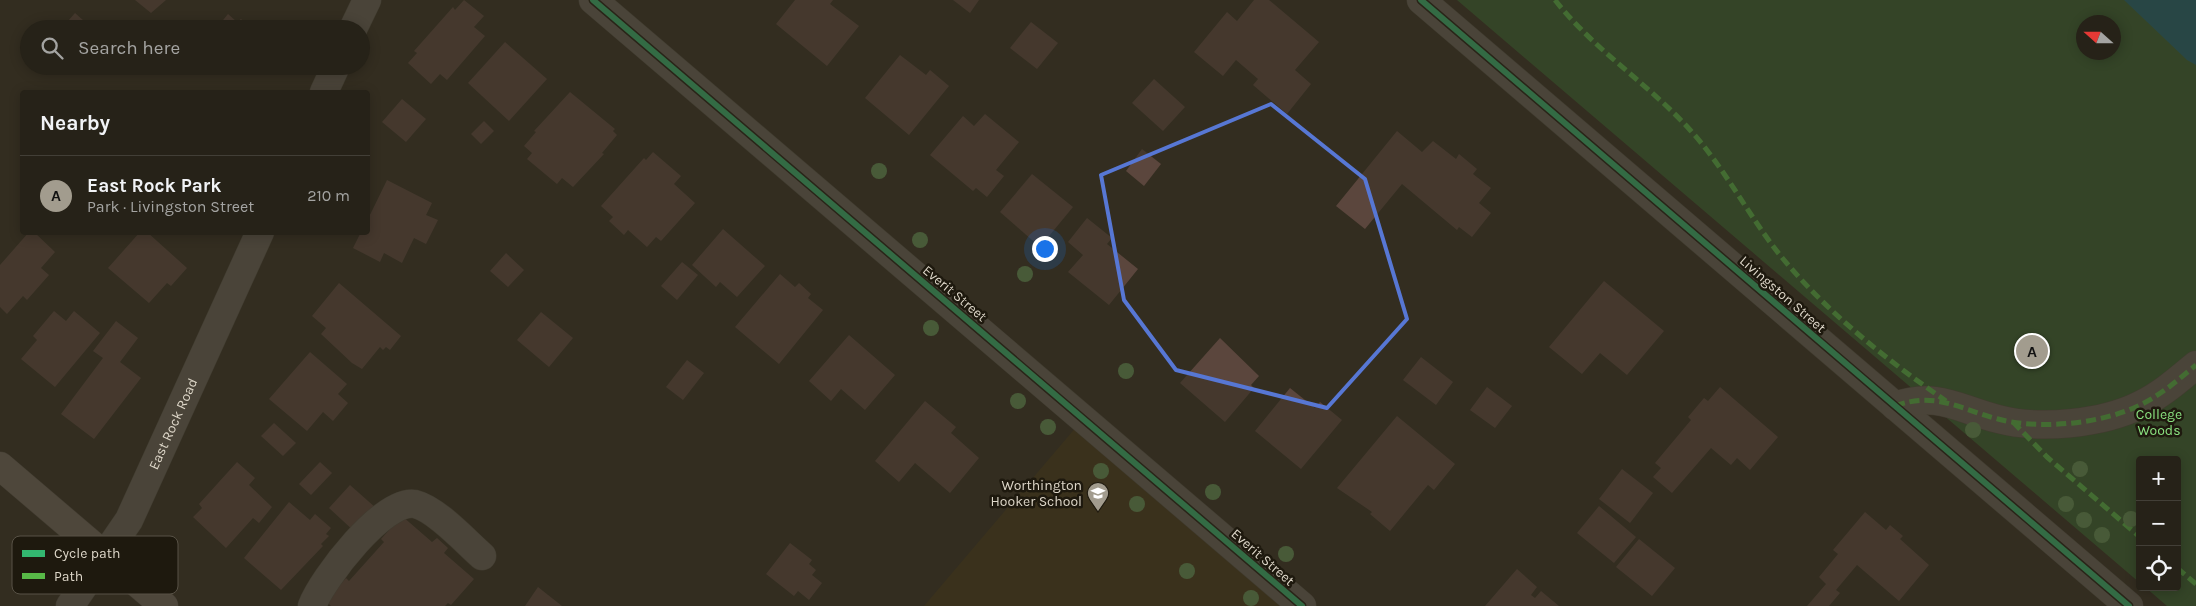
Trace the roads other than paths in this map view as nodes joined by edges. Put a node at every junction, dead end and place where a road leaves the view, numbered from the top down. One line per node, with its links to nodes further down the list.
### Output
1 (366, 0): 4 (street)
2 (592, 0): 19 (street, Everit Street)
3 (1421, 0): 9 (street, Livingston Street)
4 (357, 20)
5 (332, 75): 6 (street)
6 (325, 90)
7 (259, 235): 12 (street, East Rock Road)
8 (2196, 365): 9 (street)
9 (1895, 406): 20 (street, Livingston Street)
10 (0, 466): 11 (main road)
11 (83, 536)
12 (118, 536)
13 (482, 556): 18 (street)
14 (78, 594): 16 (street, East Rock Road)
15 (150, 594): 17 (main road)
16 (70, 606)
17 (164, 606)
18 (312, 606)
19 (1302, 606)
20 (2129, 606)

